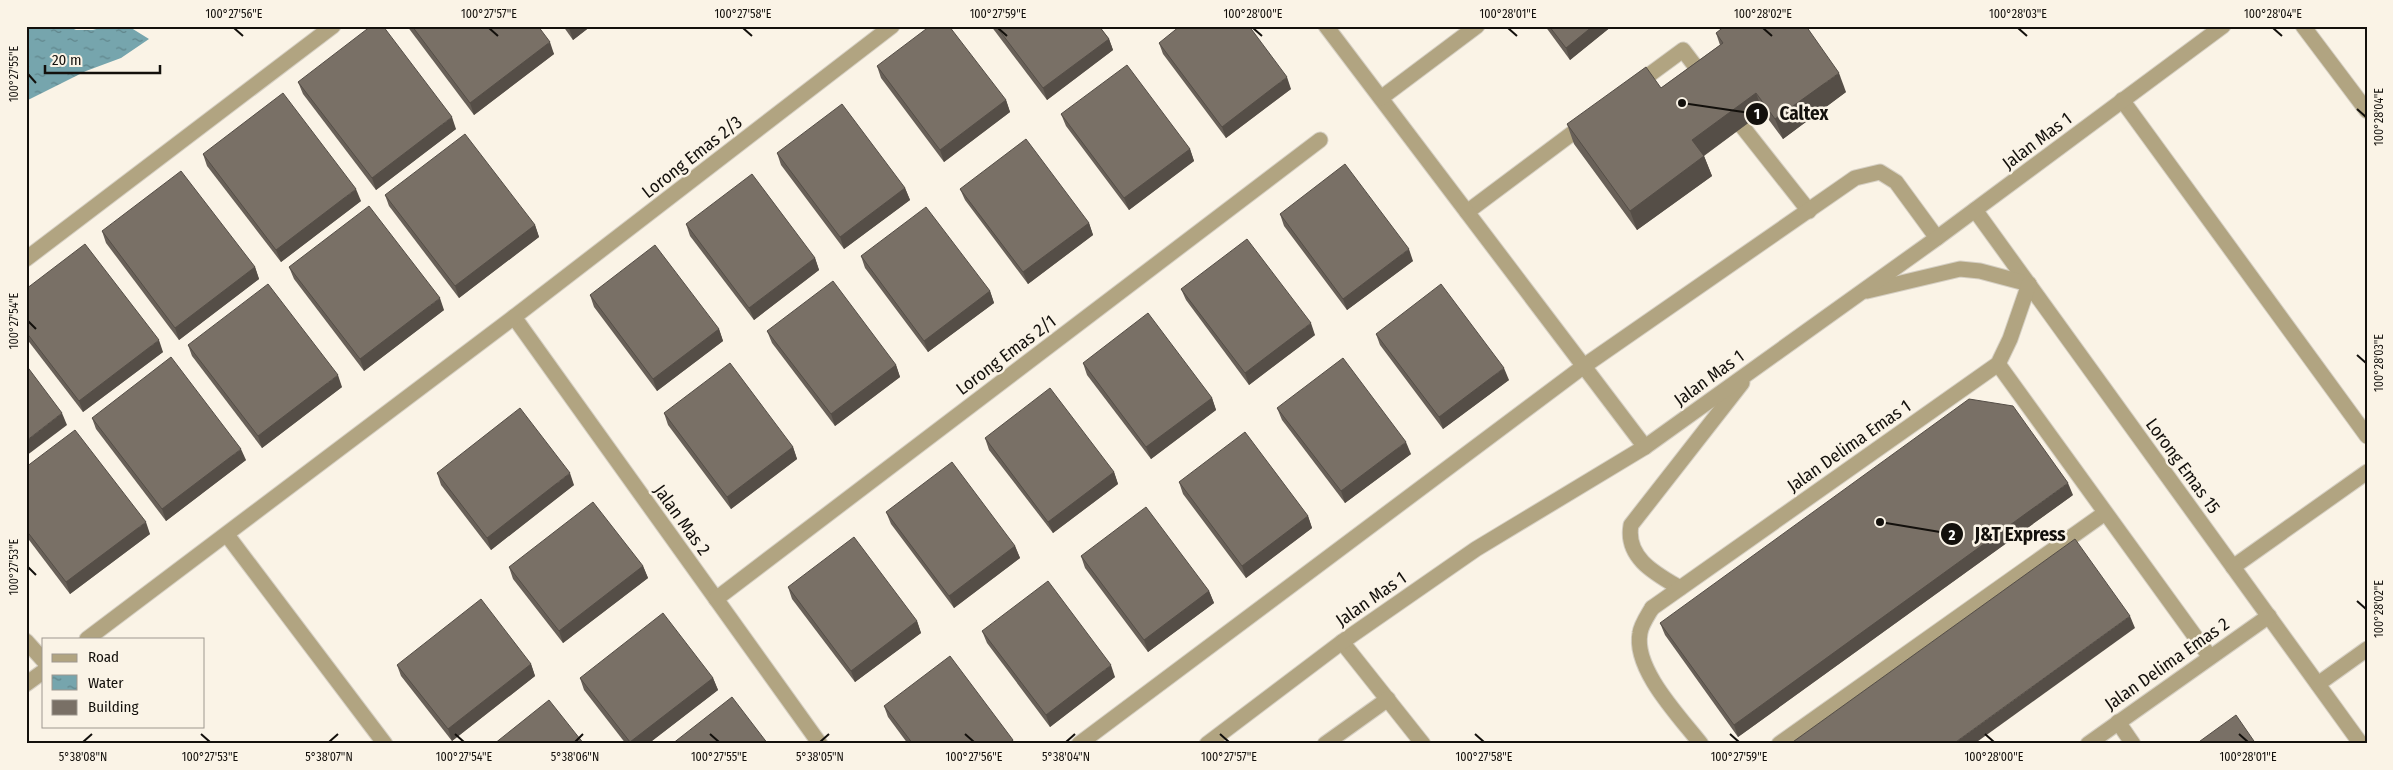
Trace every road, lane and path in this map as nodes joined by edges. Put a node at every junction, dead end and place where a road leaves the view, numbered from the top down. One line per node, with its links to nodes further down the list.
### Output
1 (333, 26): 17 (street)
2 (892, 26): 20 (street, Lorong Emas 2/3)
3 (1326, 26): 7 (street)
4 (1477, 26): 7 (street)
5 (2222, 26): 9 (street, Jalan Mas 1)
6 (2303, 26): 10 (street)
7 (1381, 98): 15 (street)
8 (1619, 98): 14 (street)
9 (2122, 100): 13 (street, Jalan Mas 1); 24 (street)
10 (2367, 111)
11 (1595, 116): 15 (street)
12 (1320, 140): 31 (street, Lorong Emas 2/1)
13 (1975, 210): 16 (street, Jalan Mas 1); 18 (street, Lorong Emas 15)
14 (1809, 211): 16 (street); 22 (street)
15 (1467, 212): 22 (street)
16 (1937, 238): 19 (street, Jalan Mas 1)
17 (26, 259)
18 (2029, 284): 19 (street); 21 (street, Jalan Delima Emas 1); 29 (street, Lorong Emas 15)
19 (1859, 293): 23 (street, Jalan Mas 1)
20 (514, 317): 28 (street, Lorong Emas 2/3); 31 (street, Jalan Mas 2)
21 (1998, 364): 27 (street); 30 (street, Jalan Delima Emas 1)
22 (1584, 366): 25 (street); 46 (street)
23 (1752, 370): 25 (street, Jalan Mas 1); 30 (street)
24 (2367, 436)
25 (1646, 447): 35 (street, Jalan Mas 1)
26 (2367, 472): 29 (street)
27 (2106, 513): 37 (street); 51 (street)
28 (227, 535): 33 (street, Lorong Emas 2/3); 44 (street)
29 (2233, 567): 32 (street, Lorong Emas 15)
30 (1680, 588): 50 (street, Jalan Delima Emas 1)
31 (716, 599): 45 (street, Jalan Mas 2)
32 (2269, 616): 37 (street, Jalan Delima Emas 2); 41 (street, Lorong Emas 15)
33 (88, 638)
34 (26, 641): 38 (street)
35 (1342, 642): 42 (street); 47 (street, Jalan Mas 1)
36 (2367, 649): 41 (street)
37 (2210, 657): 43 (street, Jalan Delima Emas 2)
38 (42, 659)
39 (42, 672): 40 (street)
40 (26, 684)
41 (2318, 684): 54 (street, Lorong Emas 15)
42 (1388, 699): 48 (street); 49 (street)
43 (2118, 722): 52 (street, Jalan Delima Emas 2); 53 (street)
44 (386, 744)
45 (820, 744)
46 (1079, 744)
47 (1207, 744)
48 (1326, 744)
49 (1423, 744)
50 (1701, 744)
51 (1779, 744)
52 (2088, 744)
53 (2133, 744)
54 (2361, 744)

